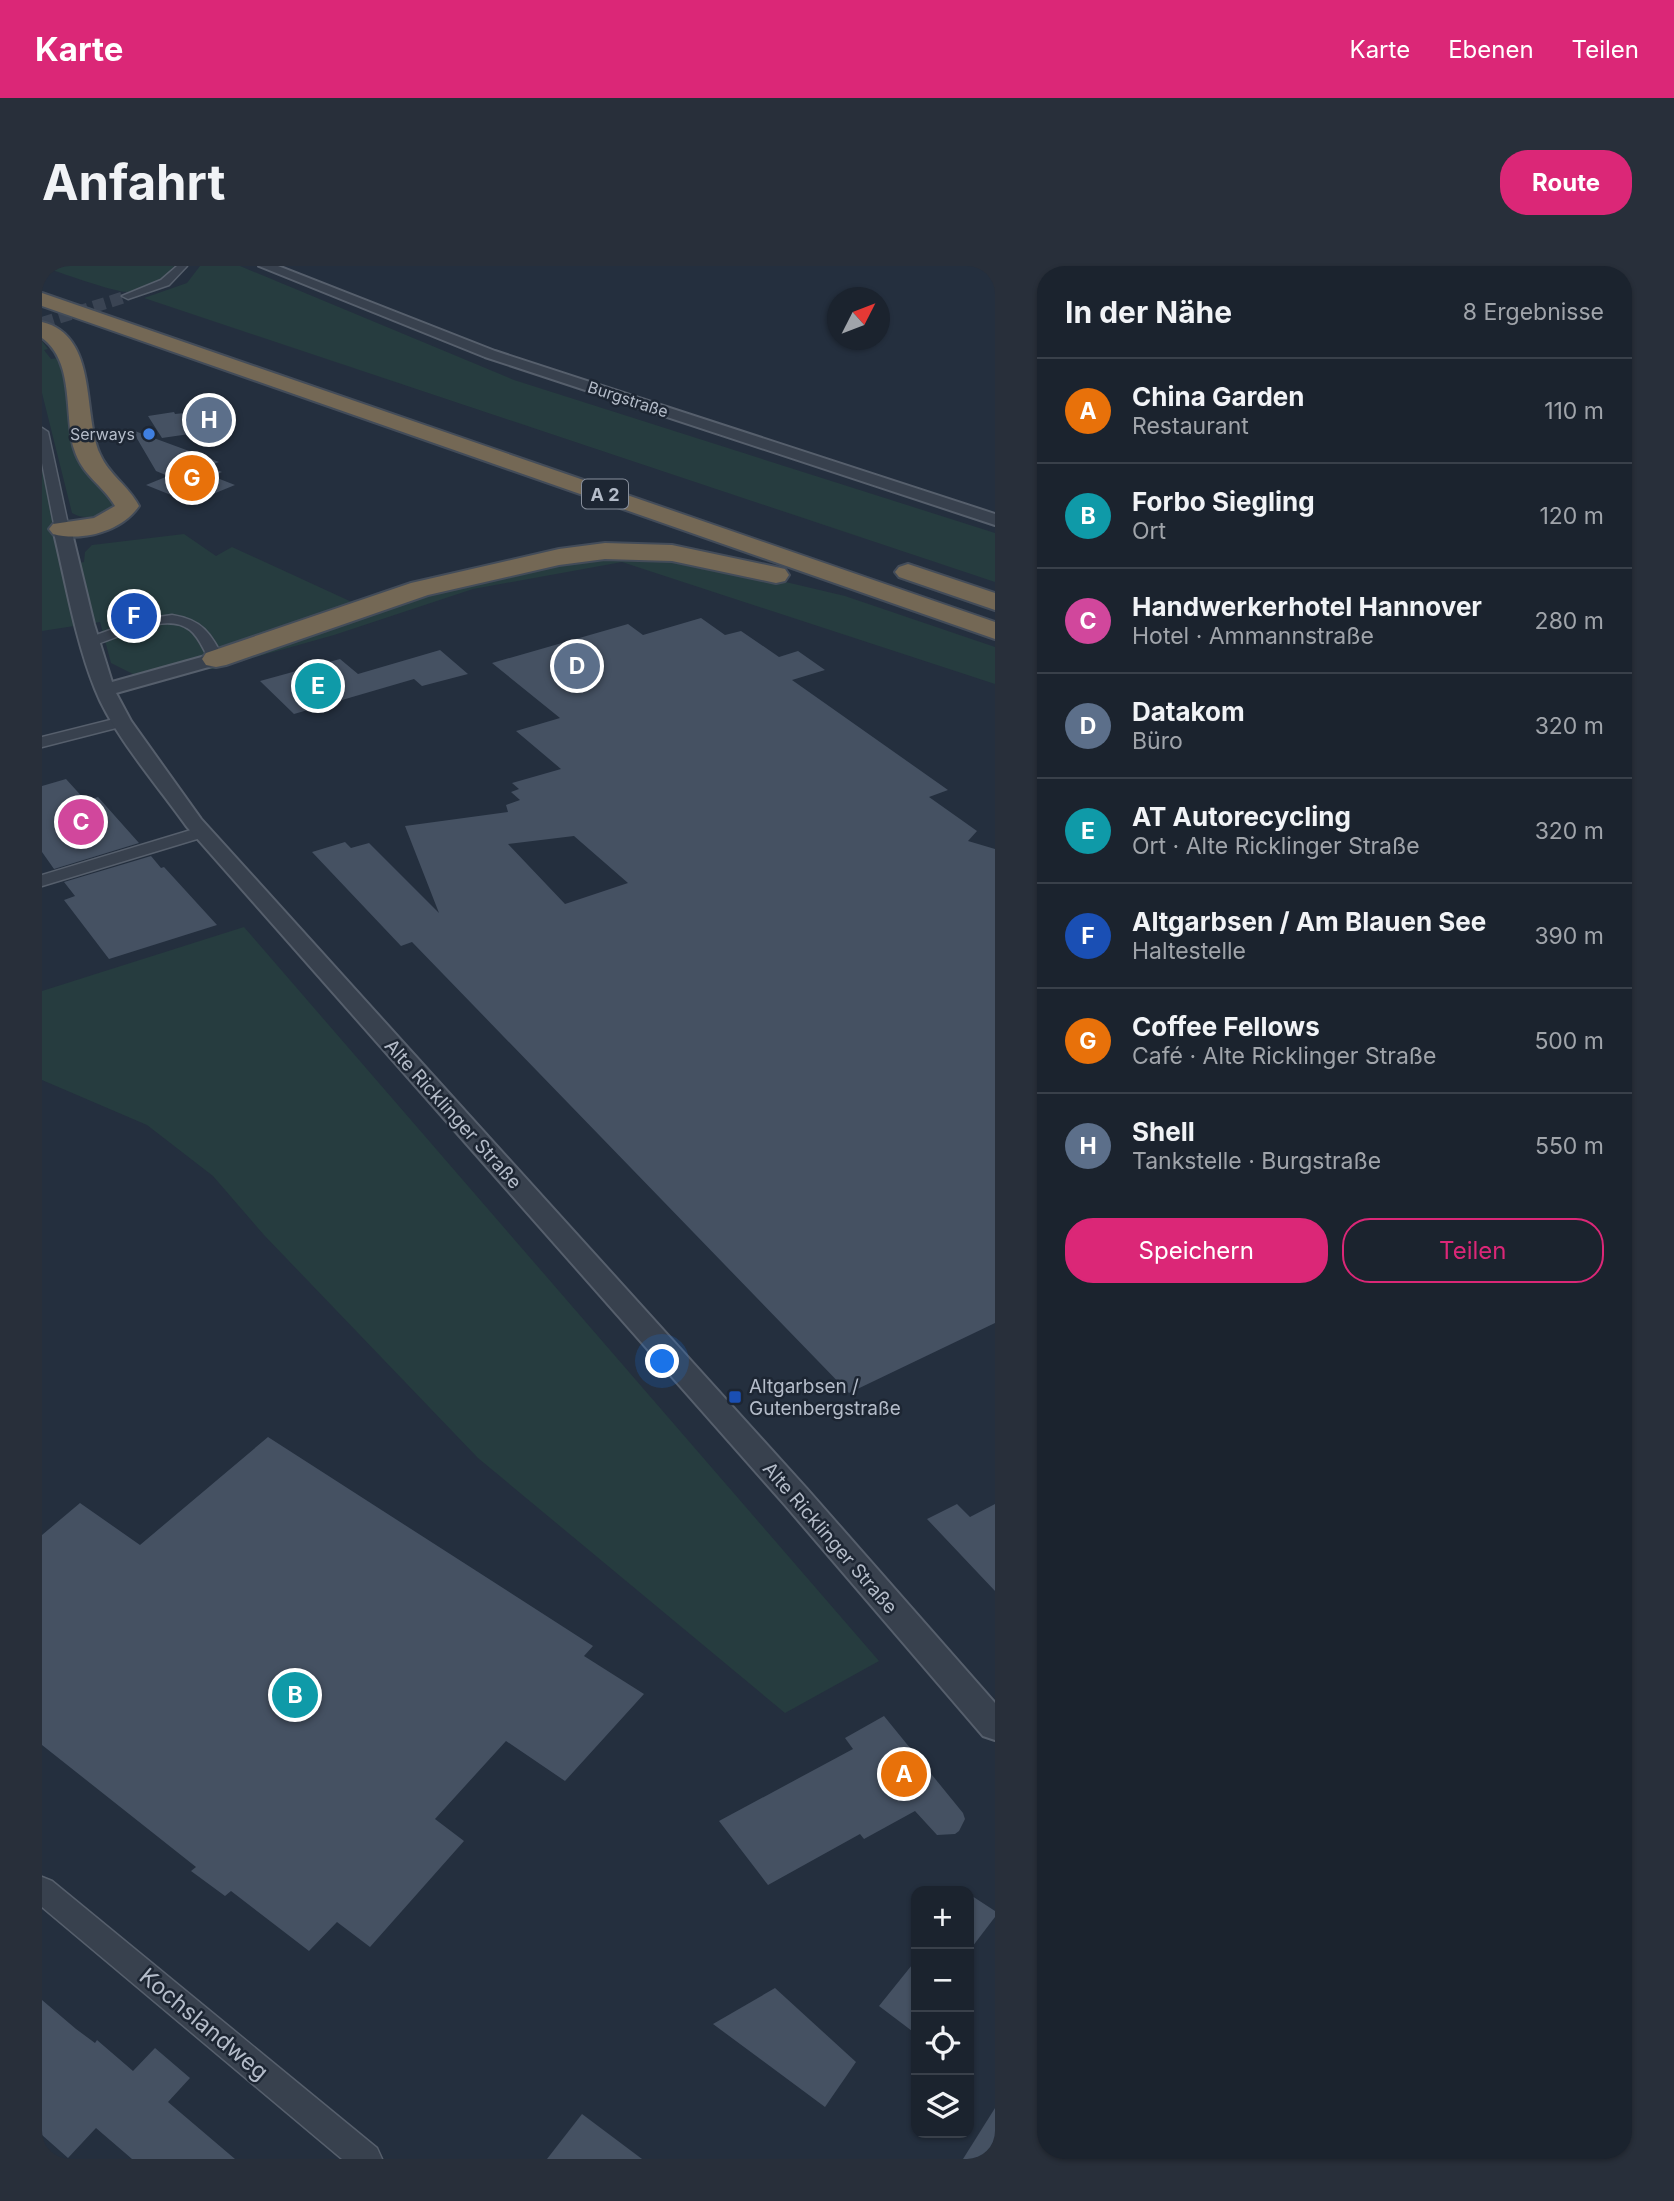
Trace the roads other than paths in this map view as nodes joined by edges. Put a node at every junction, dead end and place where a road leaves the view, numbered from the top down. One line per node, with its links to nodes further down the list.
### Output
1 (182, 266): 4 (street)
2 (266, 266): 11 (street, Burgstraße)
3 (42, 279): 7 (highway)
4 (128, 296)
5 (42, 299): 15 (highway, A 2)
6 (42, 328): 12 (highway)
7 (282, 360)
8 (400, 400): 10 (highway)
9 (42, 432): 12 (street, Alte Ricklinger Straße)
10 (531, 445)
11 (995, 520)
12 (62, 529): 16 (street, Alte Ricklinger Straße)
13 (881, 563): 14 (highway)
14 (995, 601)
15 (995, 633): 17 (highway)
16 (90, 642): 17 (street); 18 (street, Alte Ricklinger Straße)
17 (216, 659): 18 (street)
18 (105, 690): 19 (street, Alte Ricklinger Straße)
19 (122, 722): 20 (street); 21 (street, Alte Ricklinger Straße)
20 (42, 742)
21 (201, 832): 22 (street); 23 (street, Alte Ricklinger Straße)
22 (42, 881)
23 (995, 1726)
24 (42, 1890): 25 (street, Kochslandweg)
25 (359, 2157)

